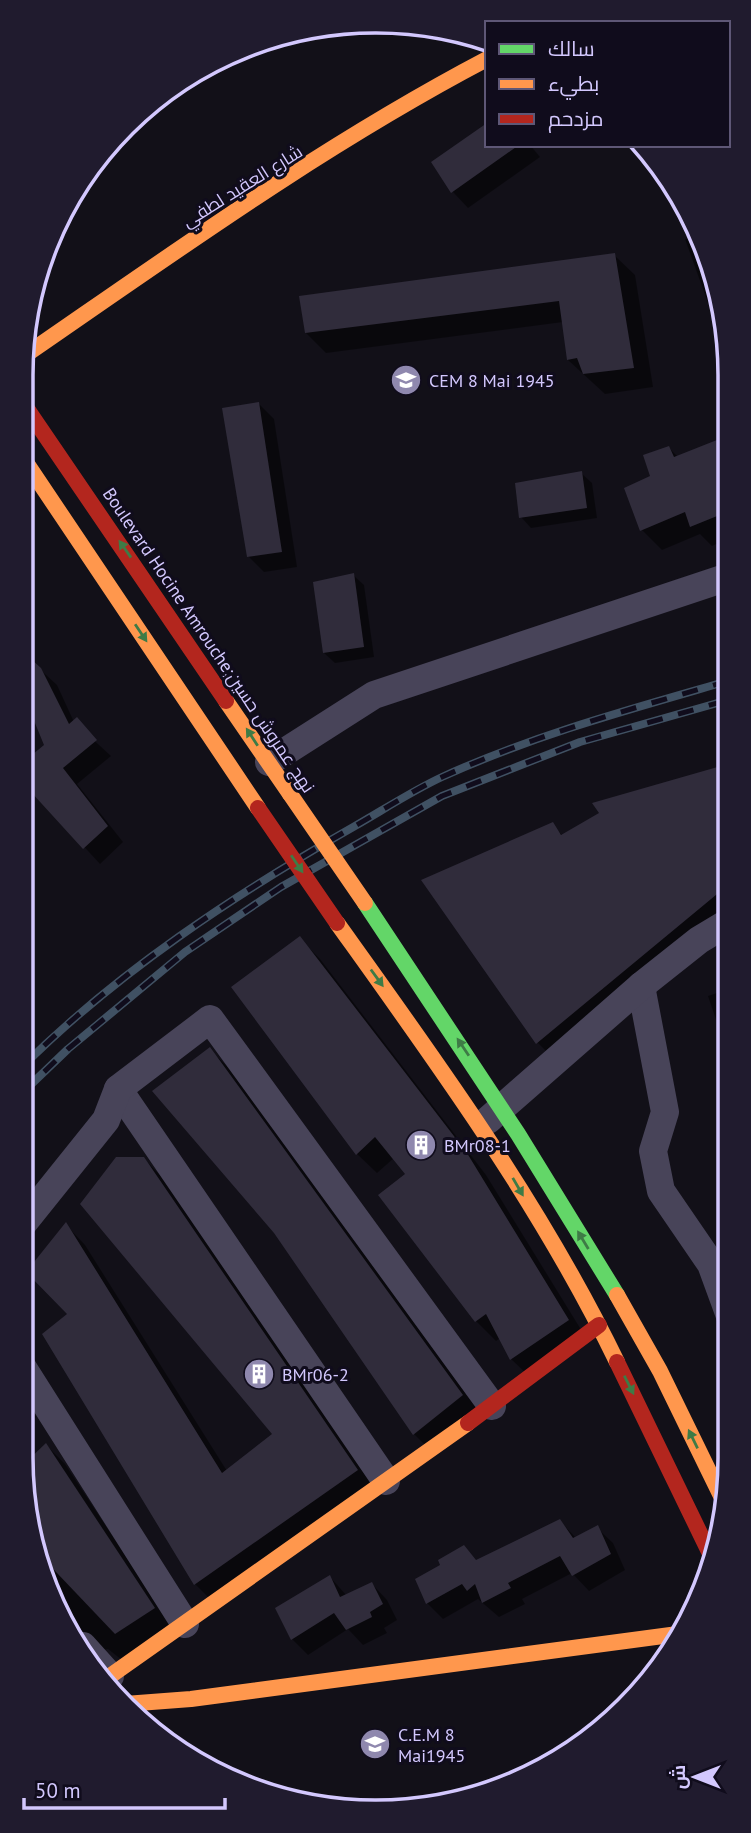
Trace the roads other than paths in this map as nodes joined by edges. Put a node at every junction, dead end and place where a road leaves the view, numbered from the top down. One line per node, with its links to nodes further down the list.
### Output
1 (485, 60): 2 (main road, شارع العقيد لطفي)
2 (34, 349)
3 (33, 418): 6 (main road, Boulevard Hocine Amrouche;نهج عمروش حسين, one-way to 3)
4 (33, 473): 11 (main road, one-way to 11, bridge)
5 (718, 580): 6 (street)
6 (269, 762): 10 (main road, Boulevard Hocine Amrouche;نهج عمروش حسين, one-way to 6, bridge)
7 (718, 929): 8 (street)
8 (641, 986): 10 (street); 13 (street)
9 (118, 1089): 12 (street); 16 (street); 17 (street)
10 (502, 1105): 11 (street); 18 (main road, Boulevard Hocine Amrouche;نهج عمروش حسين, one-way to 10)
11 (482, 1126): 14 (main road, one-way to 14)
12 (33, 1212)
13 (718, 1285)
14 (598, 1325): 16 (main road); 19 (main road, one-way to 19)
15 (33, 1384): 20 (street)
16 (492, 1406): 17 (main road)
17 (386, 1481): 20 (main road)
18 (716, 1487)
19 (706, 1546)
20 (185, 1624): 22 (main road)
21 (666, 1639): 23 (main road)
22 (111, 1675)
23 (137, 1703)

